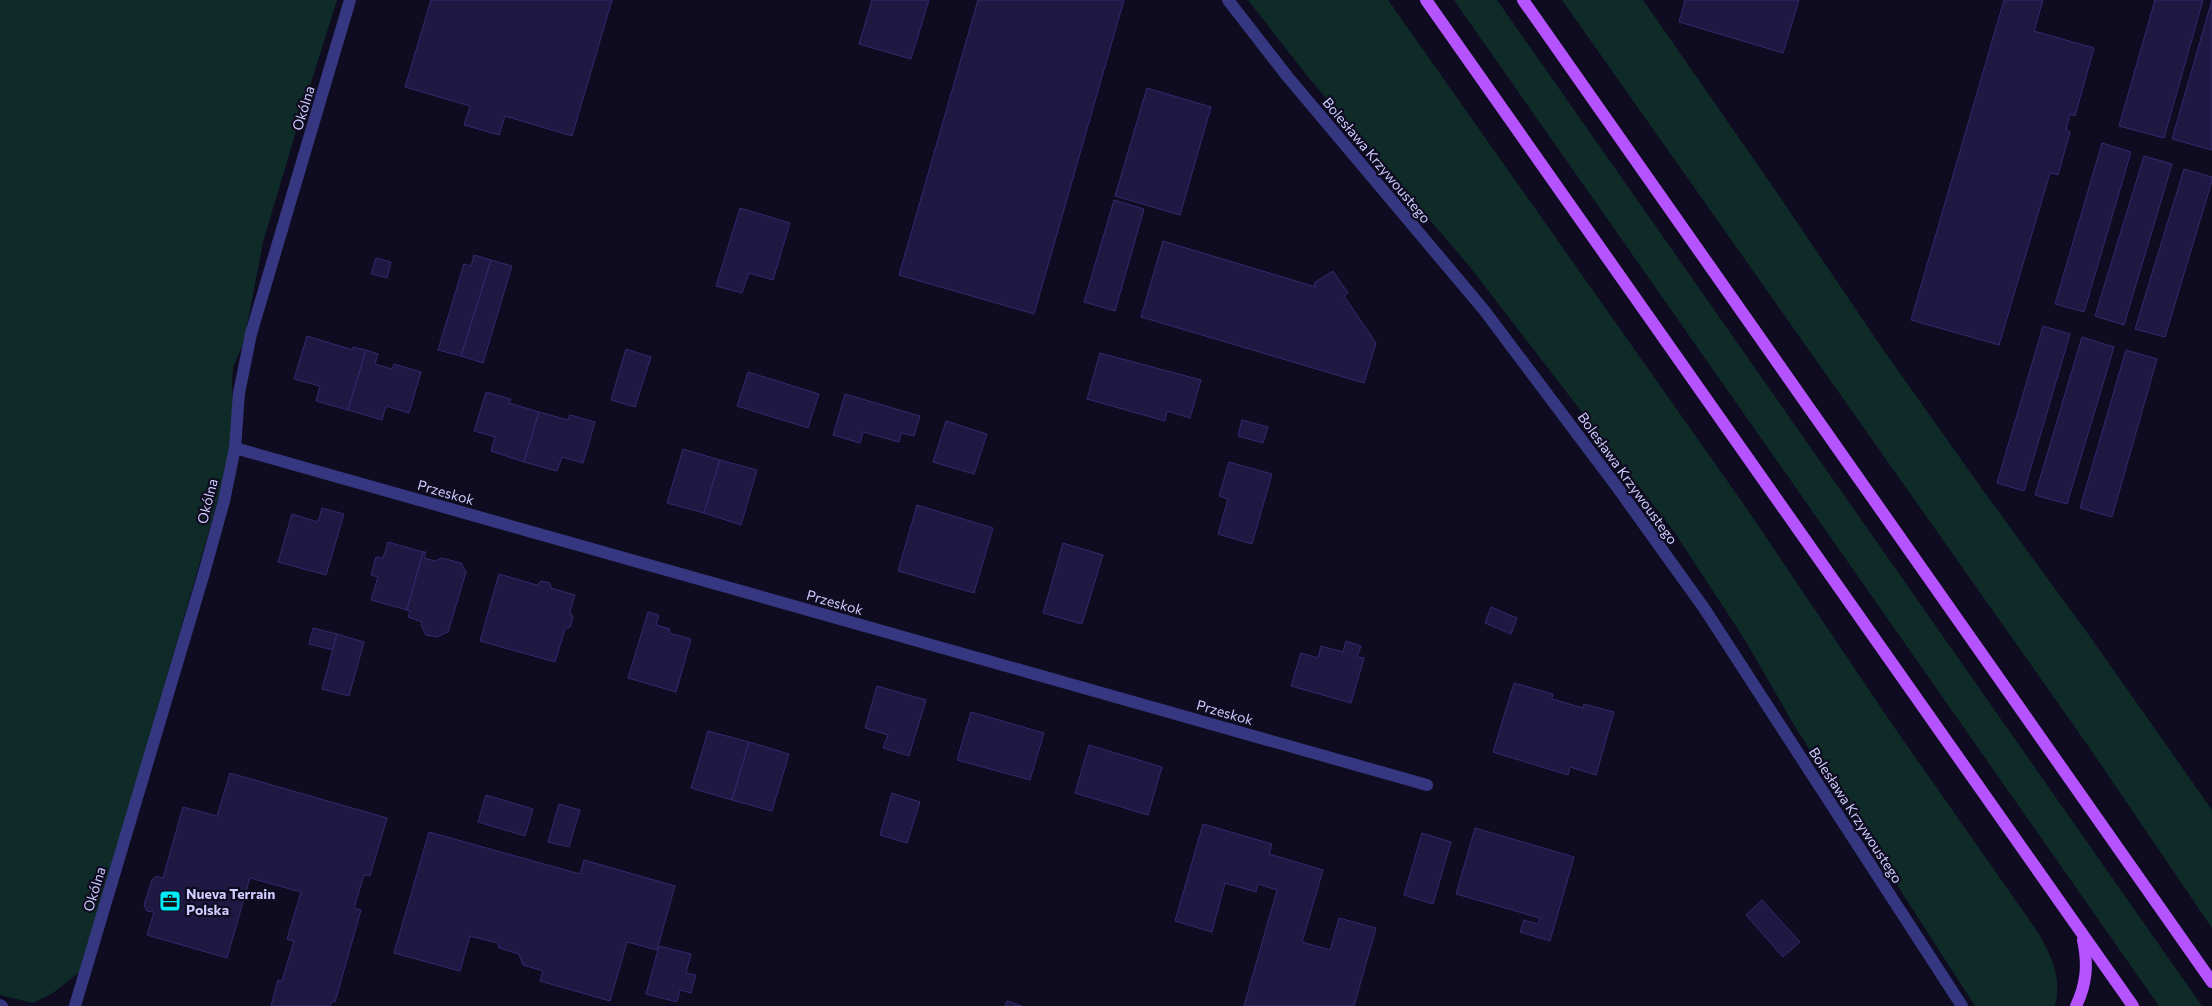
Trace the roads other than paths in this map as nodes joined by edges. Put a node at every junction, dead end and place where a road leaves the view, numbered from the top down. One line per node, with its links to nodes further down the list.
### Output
1 (350, 0): 5 (street, Okólna)
2 (1228, 0): 10 (street, Bolesława Krzywoustego)
3 (1426, 0): 7 (main road)
4 (1523, 0): 8 (main road)
5 (235, 448): 6 (street, Przeskok); 9 (street, Okólna)
6 (1427, 785)
7 (2081, 932): 11 (main road); 12 (main road)
8 (2212, 982)
9 (75, 1006)
10 (1962, 1006)
11 (2076, 1006)
12 (2132, 1006)

